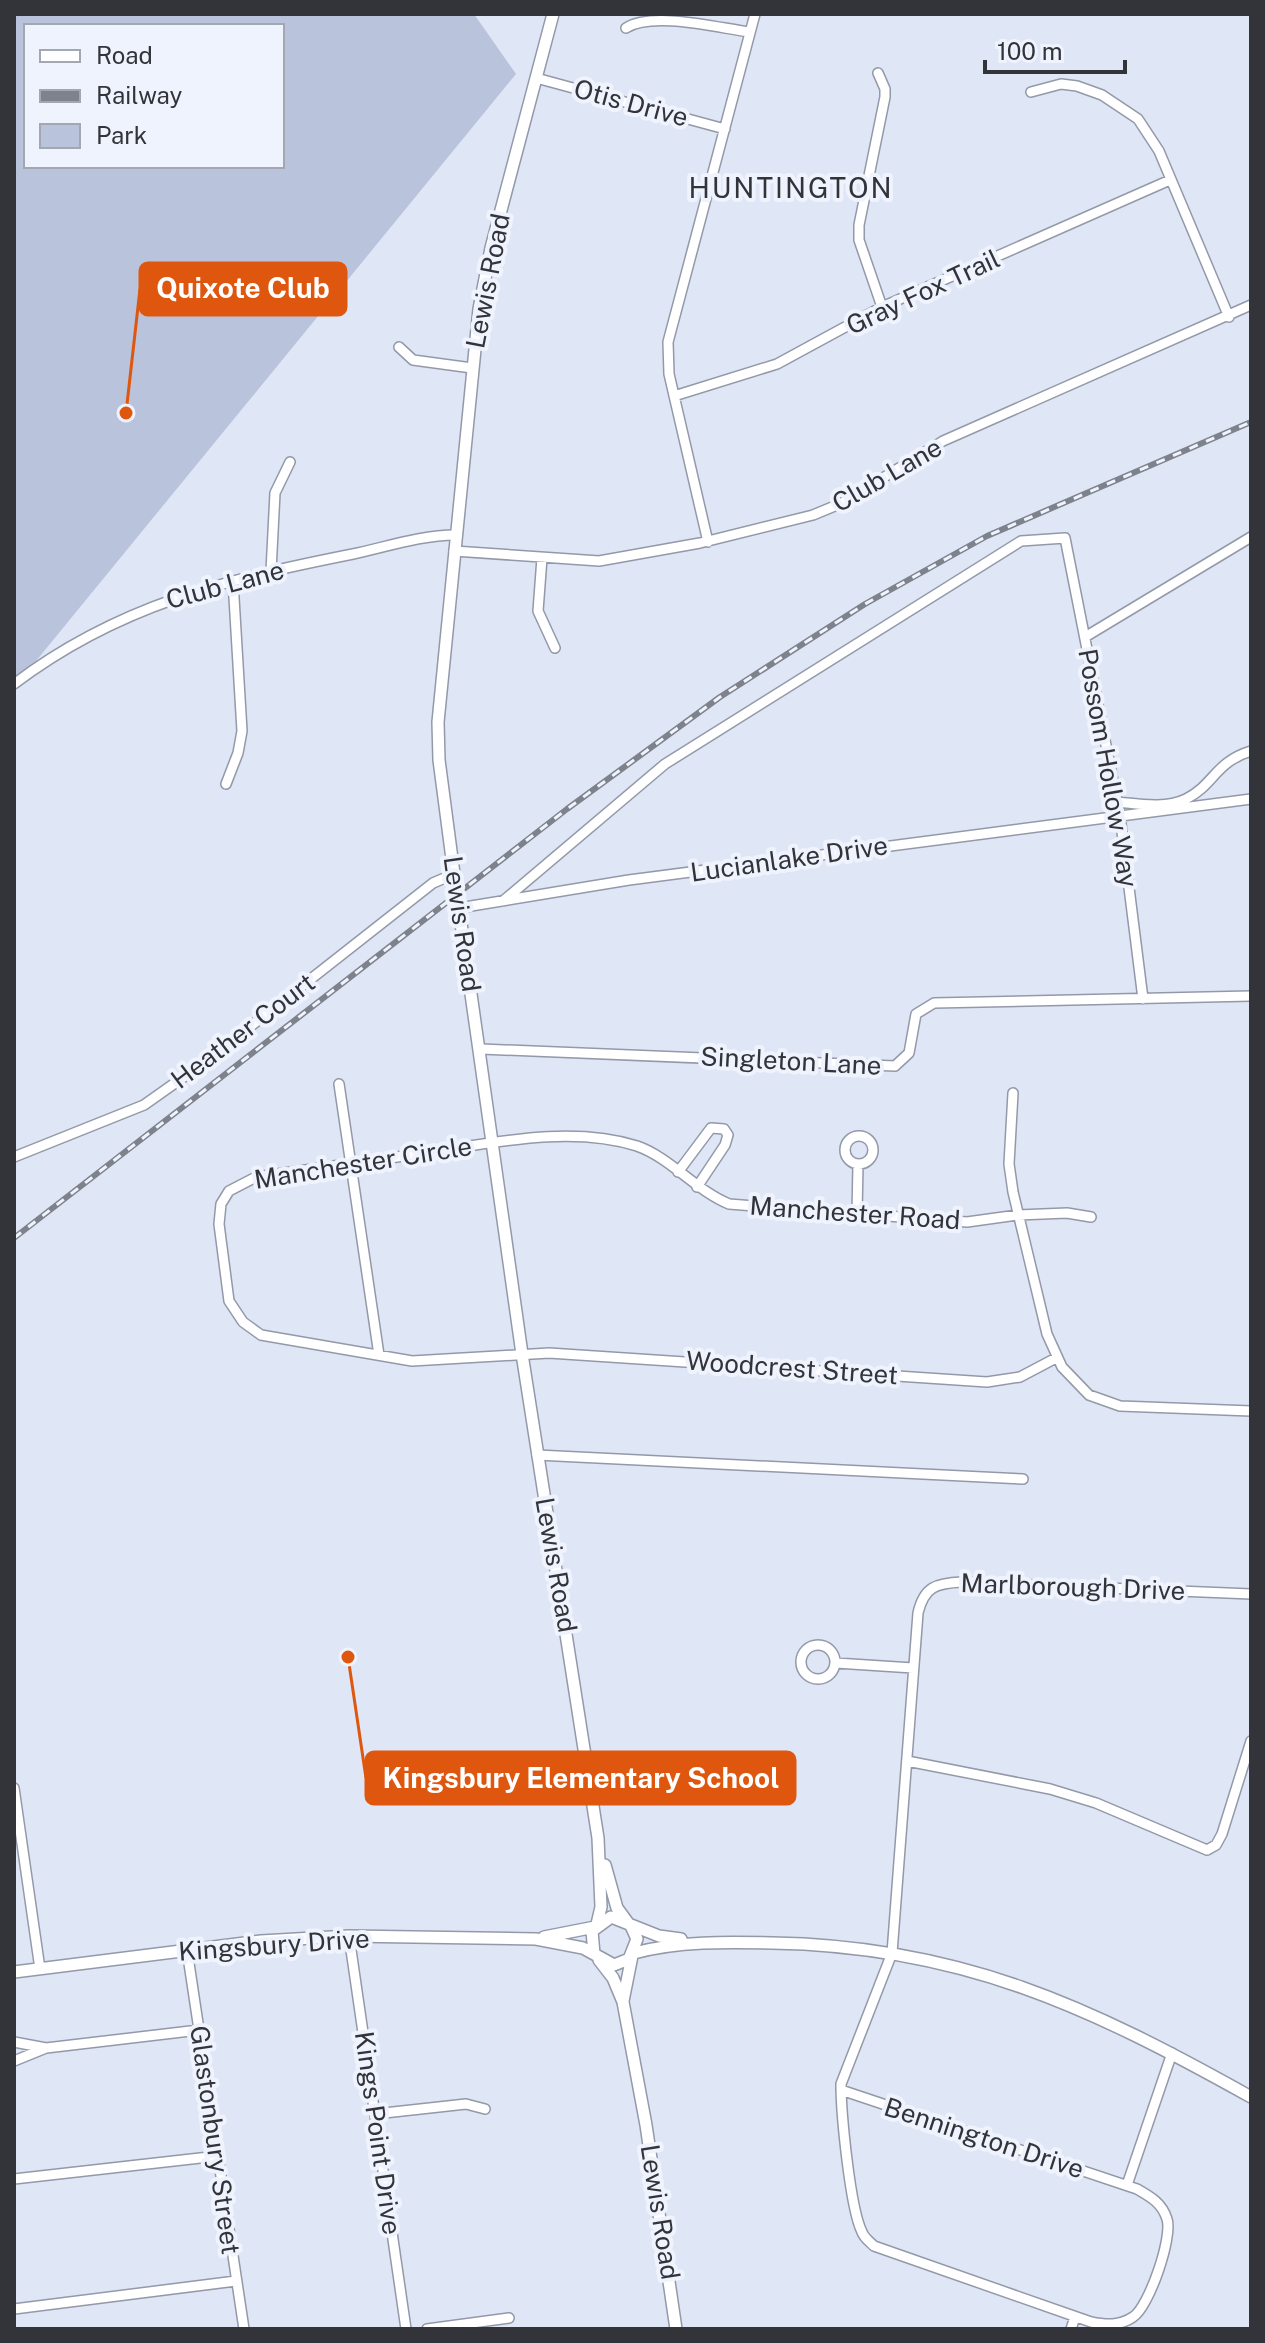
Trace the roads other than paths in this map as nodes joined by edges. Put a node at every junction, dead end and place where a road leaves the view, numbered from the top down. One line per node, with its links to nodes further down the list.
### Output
1 (553, 14): 6 (street, Lewis Road)
2 (755, 14): 4 (street)
3 (626, 28): 4 (street)
4 (750, 32): 8 (street)
5 (878, 73): 11 (street)
6 (536, 78): 8 (street, Otis Drive); 14 (street, Lewis Road)
7 (1031, 92): 9 (street)
8 (725, 129): 15 (street)
9 (1170, 180): 11 (street, Gray Fox Trail); 12 (street)
10 (1251, 305): 12 (street, Club Lane)
11 (882, 307): 15 (street, Gray Fox Trail)
12 (1229, 317): 19 (street, Club Lane)
13 (399, 347): 14 (street)
14 (472, 368): 17 (street, Lewis Road)
15 (674, 396): 19 (street)
16 (290, 462): 22 (street)
17 (455, 535): 20 (street, Lewis Road); 22 (street, Club Lane)
18 (1251, 537): 24 (street)
19 (708, 542): 21 (street, Club Lane)
20 (454, 551): 21 (street, Club Lane); 32 (street, Lewis Road)
21 (542, 558): 25 (street)
22 (271, 571): 23 (street, Club Lane)
23 (233, 581): 26 (street, Club Lane); 28 (street)
24 (1085, 637): 30 (street, Possom Hollow Way); 33 (street, Possom Hollow Way)
25 (555, 648)
26 (14, 684)
27 (1251, 751): 30 (street)
28 (226, 784)
29 (1251, 799): 31 (street, Lucianlake Drive)
30 (1117, 802): 31 (street, Possom Hollow Way)
31 (1120, 816): 33 (street, Lucianlake Drive); 36 (street, Possom Hollow Way)
32 (454, 874): 34 (street, Lewis Road); 41 (street, Heather Court)
33 (503, 901): 34 (street, Lucianlake Drive)
34 (459, 908): 37 (street, Lewis Road)
35 (1251, 996): 36 (street, Singleton Lane)
36 (1143, 999): 37 (street, Singleton Lane)
37 (481, 1049): 40 (street, Lewis Road)
38 (339, 1084): 42 (street)
39 (1013, 1093): 47 (street)
40 (493, 1143): 42 (street, Manchester Circle); 44 (street, Manchester Road); 49 (street, Lewis Road)
41 (14, 1157)
42 (350, 1164): 50 (street); 50 (street, Manchester Circle)
43 (858, 1164): 46 (street)
44 (678, 1172): 45 (street, Manchester Road); 45 (street)
45 (697, 1187): 46 (street, Manchester Road)
46 (857, 1214): 47 (street, Manchester Road)
47 (1018, 1215): 48 (street, Manchester Road); 51 (street)
48 (1091, 1217)
49 (522, 1354): 50 (street, Manchester Circle); 51 (street, Woodcrest Street); 53 (street, Lewis Road)
50 (379, 1355)
51 (1056, 1358): 52 (street)
52 (1251, 1411)
53 (537, 1455): 54 (street); 61 (street, Lewis Road)
54 (1023, 1479)
55 (1251, 1594): 57 (street, Marlborough Drive)
56 (836, 1663): 57 (street)
57 (913, 1668): 59 (street, Marlborough Drive)
58 (1251, 1741): 59 (street)
59 (907, 1761): 68 (street, Marlborough Drive)
60 (14, 1788): 71 (street)
61 (598, 1838): 62 (street, Lewis Road); 63 (street, Lewis Road)
62 (596, 1925): 63 (street, Kingsbury Drive); 65 (street, Kingsbury Drive); 70 (street)
63 (630, 1925): 66 (street, Kingsbury Drive); 69 (street)
64 (349, 1936): 65 (street, Kingsbury Drive); 67 (street, Kingsbury Drive); 82 (street, Kings Point Drive)
65 (536, 1939): 70 (street, Kingsbury Drive)
66 (706, 1942): 68 (street, Kingsbury Drive); 69 (street, Kingsbury Drive)
67 (187, 1950): 71 (street, Kingsbury Drive); 74 (street, Glastonbury Street)
68 (892, 1953): 77 (street, Kingsbury Drive); 79 (street, Marlborough Drive)
69 (633, 1954): 70 (street, Kingsbury Drive); 73 (street)
70 (596, 1957): 73 (street, Lewis Road)
71 (40, 1969): 72 (street, Kingsbury Drive)
72 (14, 1972)
73 (623, 2002): 93 (street, Lewis Road)
74 (199, 2030): 76 (street); 83 (street, Glastonbury Street)
75 (14, 2042): 76 (street)
76 (46, 2048): 78 (street)
77 (1172, 2053): 80 (street, Kingsbury Drive); 85 (street)
78 (14, 2061)
79 (841, 2090): 85 (street, Bennington Drive); 88 (street)
80 (1251, 2097)
81 (485, 2109): 82 (street)
82 (375, 2114): 91 (street, Kings Point Drive)
83 (218, 2156): 84 (street); 86 (street, Glastonbury Street)
84 (14, 2179)
85 (1127, 2185): 88 (street, Bennington Drive)
86 (236, 2281): 87 (street); 90 (street, Glastonbury Street)
87 (14, 2309)
88 (1075, 2317): 94 (street)
89 (509, 2318): 92 (street)
90 (244, 2329)
91 (406, 2329)
92 (427, 2329)
93 (676, 2329)
94 (1071, 2329)

